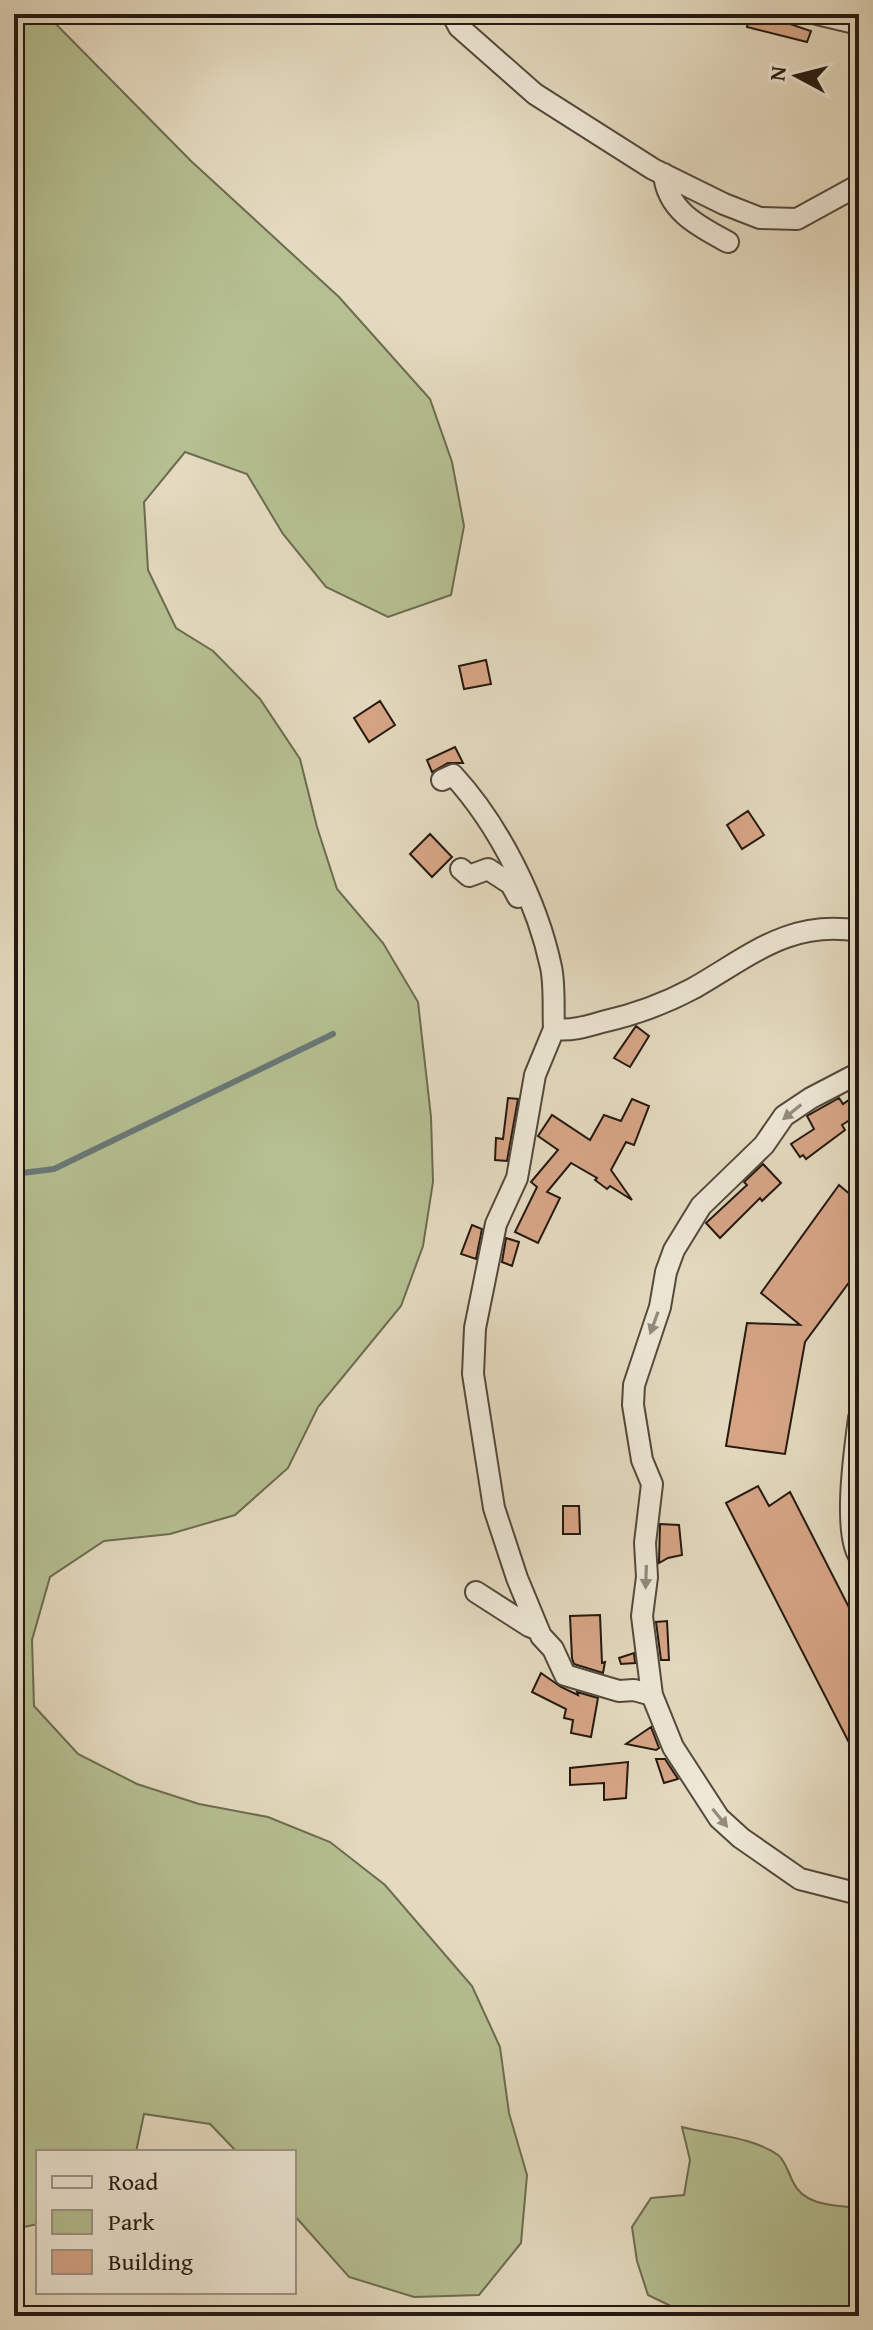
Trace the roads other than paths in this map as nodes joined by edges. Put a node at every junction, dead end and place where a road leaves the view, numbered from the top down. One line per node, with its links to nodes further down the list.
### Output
1 (452, 14): 4 (street)
2 (817, 14): 3 (street)
3 (859, 24)
4 (664, 174): 5 (street); 6 (street)
5 (859, 185)
6 (728, 242)
7 (442, 780): 9 (street)
8 (461, 869): 9 (street)
9 (532, 909): 11 (street)
10 (859, 931): 11 (street)
11 (554, 1029): 16 (street)
12 (859, 1073): 17 (street, one-way to 17)
13 (859, 1418): 14 (street)
14 (859, 1556)
15 (476, 1592): 16 (street)
16 (536, 1624): 17 (street)
17 (652, 1695): 18 (street, one-way to 18)
18 (859, 1894)

